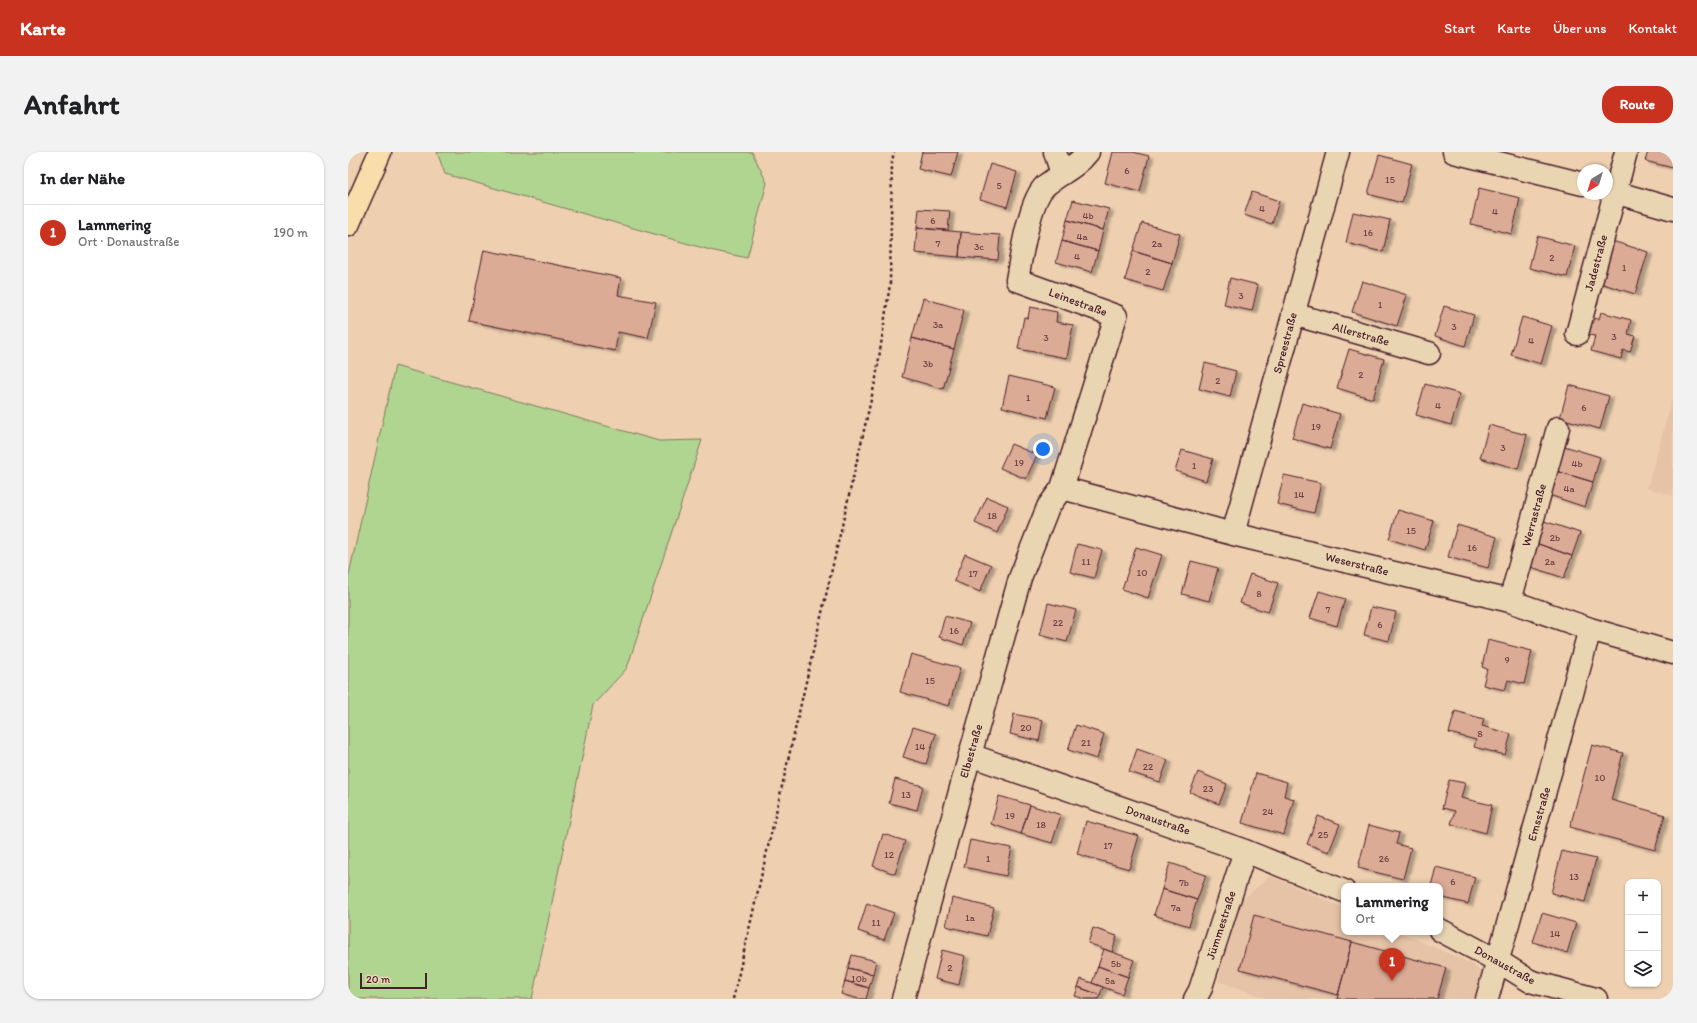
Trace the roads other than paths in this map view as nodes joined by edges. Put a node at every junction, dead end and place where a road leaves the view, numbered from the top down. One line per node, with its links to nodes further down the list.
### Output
1 (380, 152): 13 (main road)
2 (1055, 152): 7 (street)
3 (1088, 152): 7 (street, Leinestraße)
4 (1338, 152): 14 (street, Spreestraße)
5 (1454, 152): 8 (street)
6 (1626, 152): 9 (street, Jadestraße)
7 (1062, 174): 18 (street, Leinestraße)
8 (1577, 183)
9 (1613, 186)
10 (1613, 192): 12 (street)
11 (1609, 200): 15 (street, Jadestraße)
12 (1673, 209)
13 (348, 225)
14 (1293, 314): 16 (street, Allerstraße); 19 (street, Spreestraße)
15 (1577, 334)
16 (1430, 353)
17 (1558, 428): 20 (street, Werrastraße)
18 (1062, 488): 19 (street, Weserstraße); 23 (street, Elbestraße)
19 (1233, 534): 20 (street, Weserstraße)
20 (1510, 602): 21 (street, Weserstraße)
21 (1590, 628): 22 (street, Weserstraße); 27 (street, Emsstraße)
22 (1673, 652)
23 (970, 755): 24 (street, Donaustraße); 28 (street, Elbestraße)
24 (1245, 851): 25 (street, Donaustraße); 29 (street, Jümmestraße)
25 (1341, 890)
26 (1443, 932): 27 (street, Donaustraße)
27 (1498, 961): 30 (street, Emsstraße); 31 (street, Donaustraße)
28 (904, 999)
29 (1195, 999)
30 (1487, 999)
31 (1596, 999)

